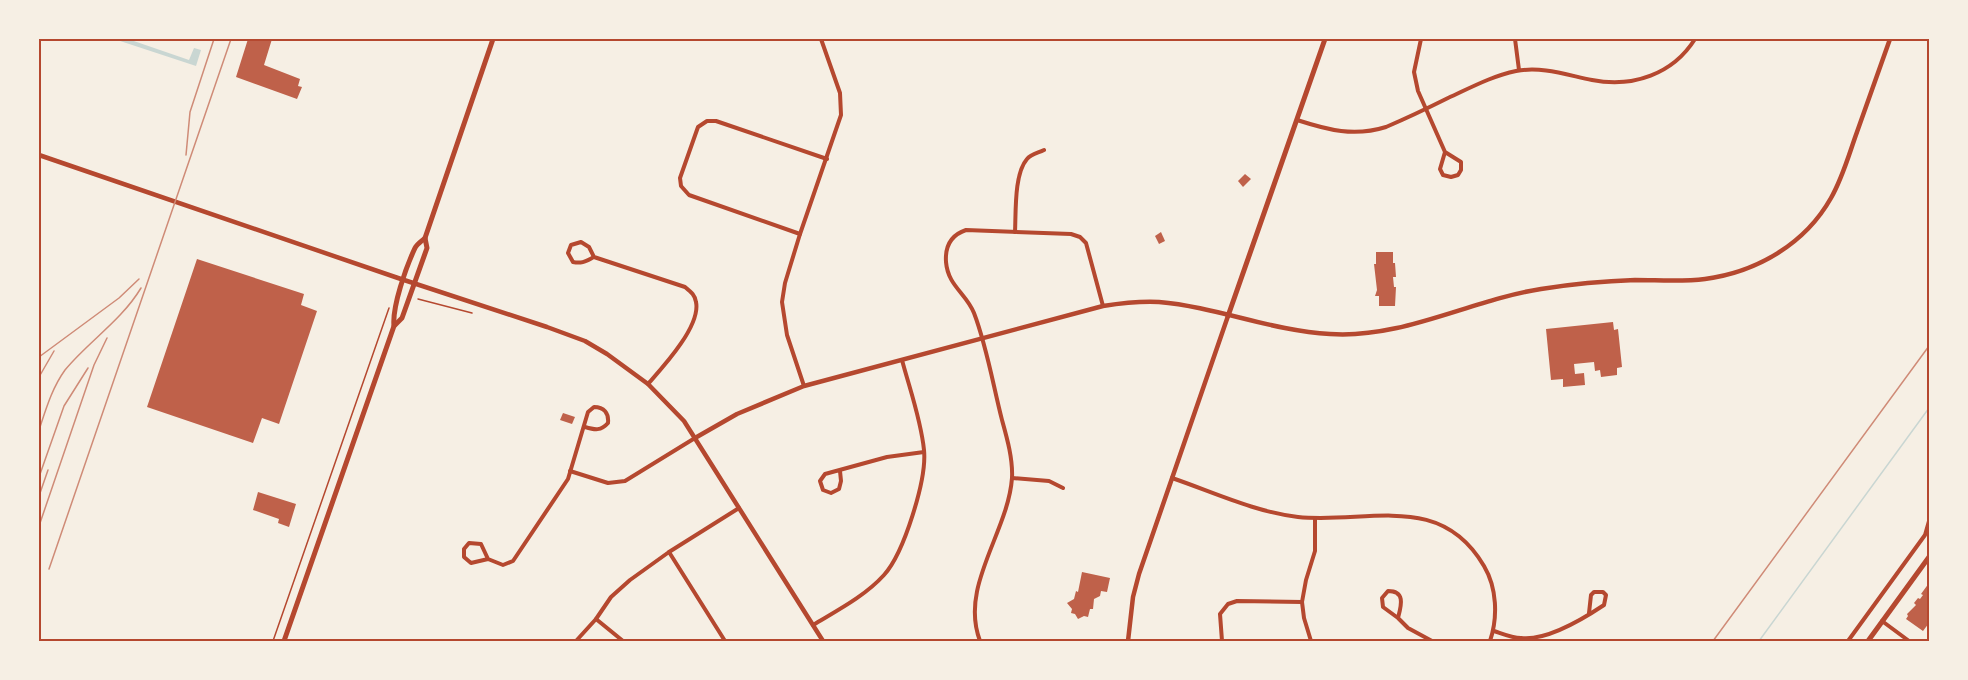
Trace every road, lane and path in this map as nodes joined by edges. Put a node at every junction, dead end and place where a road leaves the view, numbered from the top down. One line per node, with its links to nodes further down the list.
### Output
1 (493, 39): 17 (main road)
2 (821, 39): 14 (street)
3 (1325, 39): 10 (main road)
4 (1422, 39): 9 (street)
5 (1515, 39): 8 (street)
6 (1695, 39): 8 (street)
7 (1890, 39): 25 (street)
8 (1519, 70): 9 (street)
9 (1425, 110): 10 (street); 12 (street)
10 (1297, 120): 25 (main road)
11 (1044, 150): 15 (street)
12 (1445, 152): 12 (street)
13 (39, 155): 19 (street)
14 (827, 159): 16 (street); 16 (street)
15 (1014, 232): 23 (street); 27 (street)
16 (800, 234): 30 (street)
17 (425, 238): 19 (main road); 20 (main road)
18 (594, 257): 18 (street); 29 (street)
19 (404, 280): 20 (street); 26 (main road)
20 (414, 284): 26 (main road); 29 (street)
21 (418, 299): 24 (path)
22 (390, 304): 52 (path)
23 (1103, 306): 25 (street); 27 (street)
24 (472, 313)
25 (1228, 316): 37 (street)
26 (394, 327): 53 (main road)
27 (981, 339): 28 (street); 36 (street)
28 (902, 360): 30 (street); 33 (street)
29 (648, 384): 32 (street)
30 (804, 386): 32 (street)
31 (585, 427): 31 (street); 34 (street)
32 (695, 438): 34 (street); 39 (street)
33 (924, 452): 35 (street); 50 (street)
34 (570, 471): 44 (street)
35 (840, 471): 35 (street)
36 (1012, 478): 38 (street); 58 (street)
37 (1172, 478): 40 (street); 59 (street)
38 (1063, 488)
39 (739, 508): 42 (street); 50 (street)
40 (1316, 518): 45 (street); 51 (street)
41 (1929, 521): 64 (street)
42 (669, 552): 48 (street); 56 (street)
43 (1929, 557): 49 (main road)
44 (488, 559): 44 (street)
45 (1302, 602): 60 (street); 61 (street)
46 (1589, 613): 46 (street); 51 (street)
47 (1398, 618): 47 (street); 62 (street)
48 (596, 619): 54 (street); 55 (street)
49 (1882, 621): 65 (main road); 66 (street)
50 (813, 625): 57 (street)
51 (1494, 631): 63 (street)
52 (273, 641)
53 (284, 641)
54 (576, 641)
55 (623, 641)
56 (725, 641)
57 (823, 641)
58 (981, 641)
59 (1128, 641)
60 (1222, 641)
61 (1311, 641)
62 (1432, 641)
63 (1490, 641)
64 (1848, 641)
65 (1868, 641)
66 (1909, 641)

